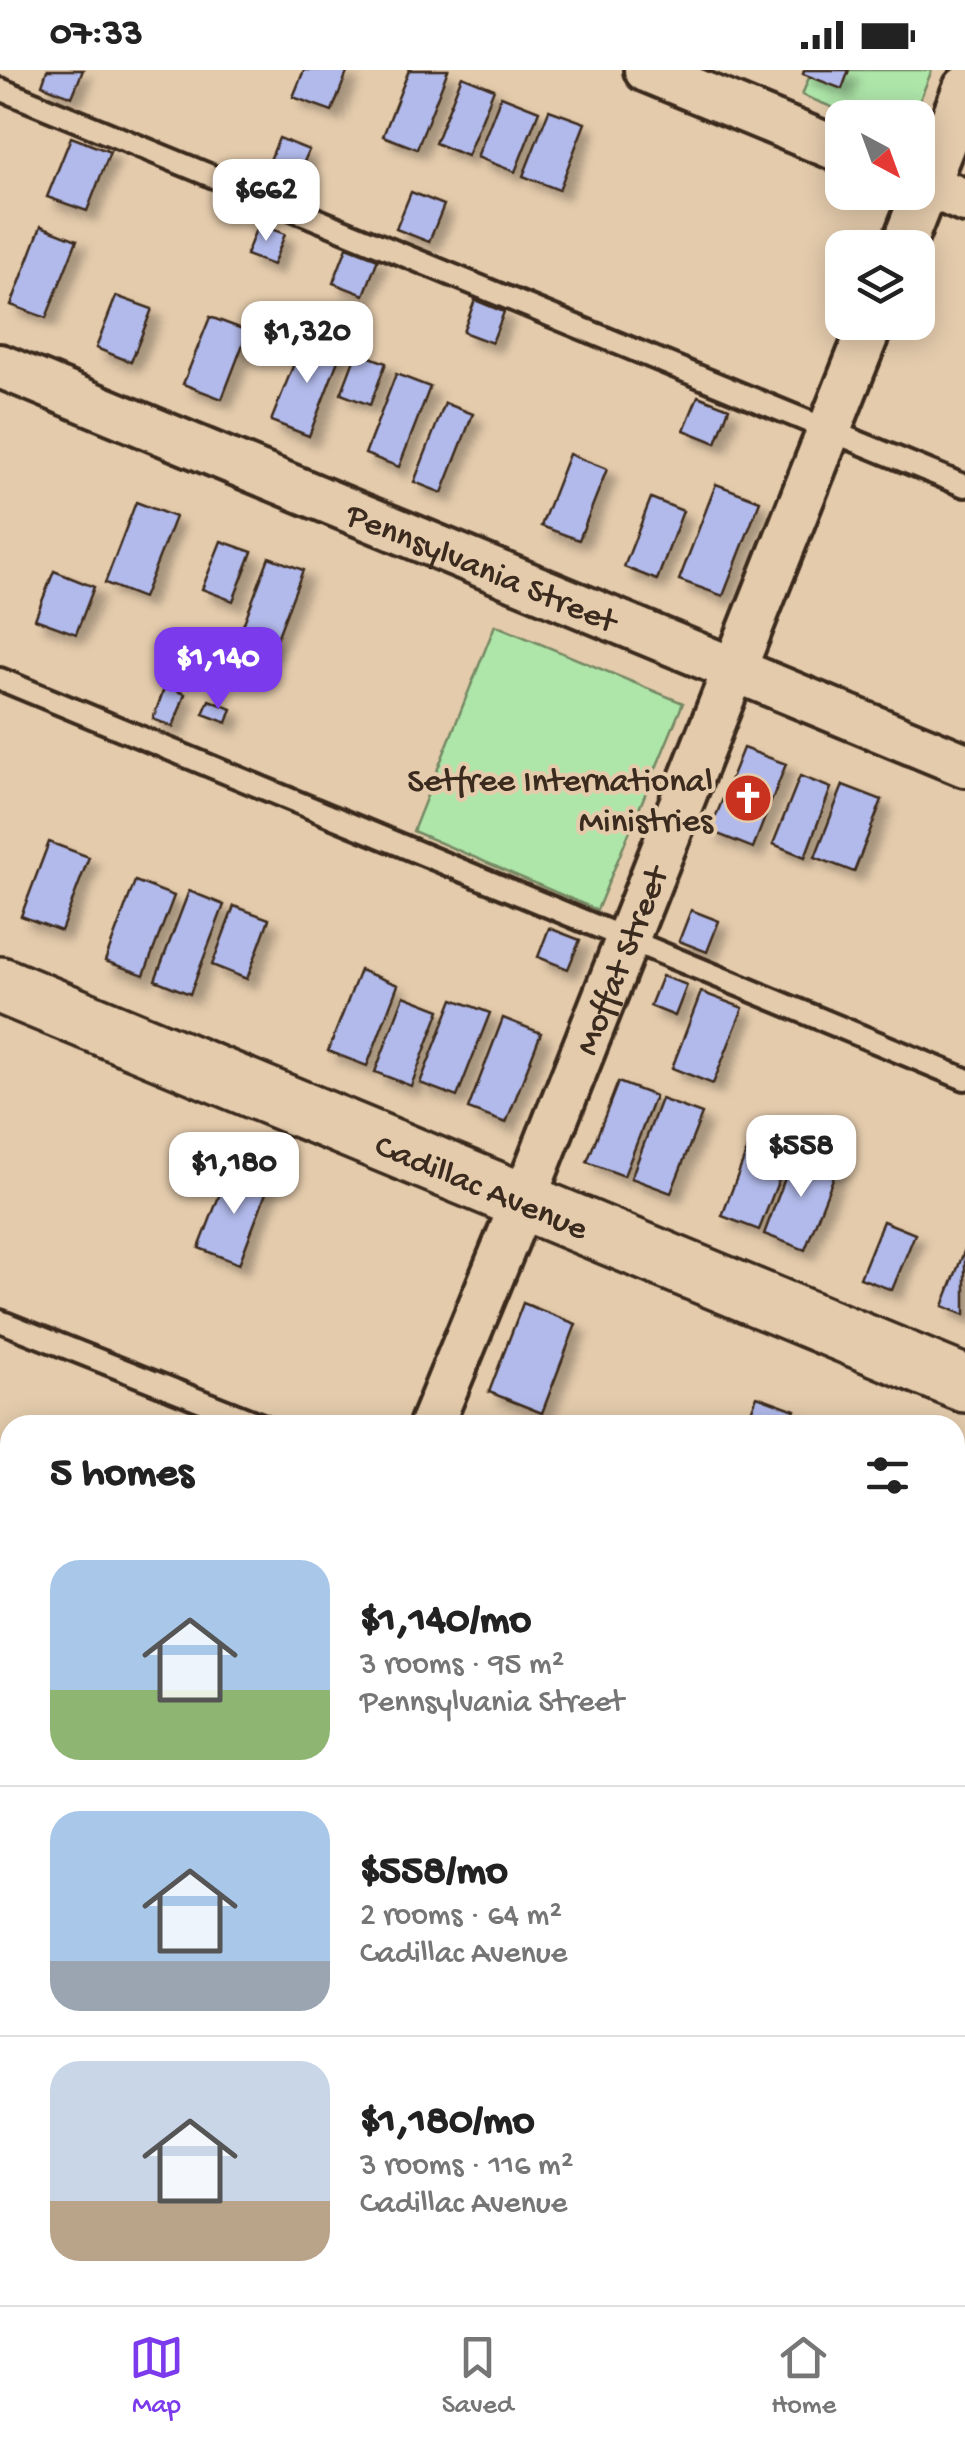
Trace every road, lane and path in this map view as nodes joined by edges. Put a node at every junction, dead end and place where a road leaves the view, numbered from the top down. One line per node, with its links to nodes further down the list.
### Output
1 (646, 70): 4 (street)
2 (0, 88): 9 (lane)
3 (965, 88): 5 (street)
4 (825, 143)
5 (936, 189): 6 (street)
6 (912, 230)
7 (865, 340): 9 (street, Moffat Street)
8 (0, 366): 11 (street, Pennsylvania Street)
9 (830, 430): 10 (lane); 11 (street, Moffat Street)
10 (965, 486)
11 (734, 670): 13 (street, Pennsylvania Street); 14 (street, Moffat Street)
12 (0, 679): 14 (lane)
13 (965, 765)
14 (628, 939): 16 (lane); 17 (street, Moffat Street)
15 (0, 985): 17 (main road, Cadillac Avenue)
16 (965, 1079)
17 (523, 1202): 19 (main road, Cadillac Avenue); 21 (street, Moffat Street)
18 (0, 1321): 20 (lane)
19 (965, 1384)
20 (237, 1415)
21 (435, 1415)

